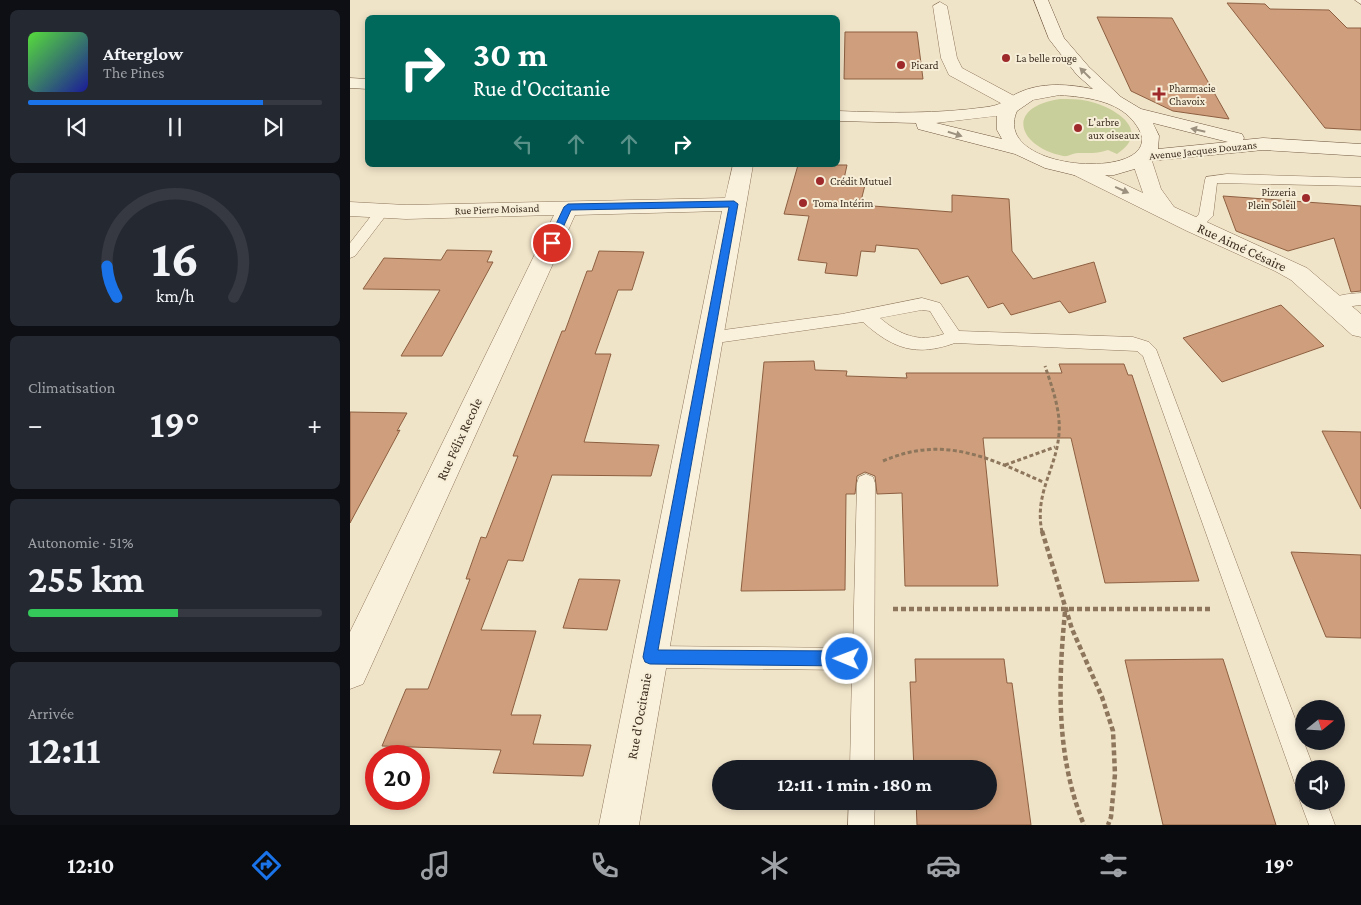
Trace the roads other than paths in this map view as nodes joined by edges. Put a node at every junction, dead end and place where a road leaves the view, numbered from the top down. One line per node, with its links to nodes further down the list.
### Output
1 (1040, 0): 3 (street)
2 (940, 6): 8 (street)
3 (1057, 39): 6 (street); 7 (street, one-way to 3)
4 (350, 83): 5 (street)
5 (365, 84)
6 (1033, 94): 7 (street); 8 (street)
7 (1118, 102): 9 (street)
8 (1011, 106): 11 (street); 13 (street)
9 (1135, 113): 12 (street, Avenue Jacques Douzans, one-way to 9); 15 (street)
10 (840, 116): 11 (street)
11 (908, 120): 13 (street, one-way to 13)
12 (1263, 144): 14 (street, Avenue Jacques Douzans); 15 (street, Avenue Jacques Douzans)
13 (1020, 149): 17 (street)
14 (1361, 150)
15 (1142, 157): 17 (street, Avenue Jacques Douzans); 23 (street)
16 (743, 167): 19 (street, Rue d'Occitanie)
17 (1079, 170): 23 (street, Rue Aimé Césaire, one-way to 23)
18 (1361, 182): 24 (lane)
19 (734, 204): 20 (street, Rue Pierre Moisand); 31 (street, Rue d'Occitanie)
20 (568, 207): 22 (street, Rue Pierre Moisand); 35 (street, Rue Félix Recole)
21 (350, 209): 22 (street, Rue Pierre Moisand)
22 (383, 210): 25 (lane)
23 (1165, 210): 24 (street, Rue Aimé Césaire)
24 (1195, 226): 27 (street, Rue Aimé Césaire)
25 (350, 253)
26 (1361, 299): 27 (lane)
27 (1334, 305): 29 (street, Rue Aimé Césaire)
28 (867, 316): 30 (lane); 30 (lane); 31 (lane)
29 (1361, 328)
30 (954, 337): 37 (lane)
31 (709, 338): 33 (street, Rue d'Occitanie)
32 (866, 483): 34 (lane)
33 (650, 657): 34 (lane); 40 (street, Rue d'Occitanie)
34 (864, 659): 36 (lane)
35 (350, 671)
36 (862, 760)
37 (1298, 760)
38 (862, 810): 41 (lane)
39 (1317, 810): 42 (lane)
40 (619, 825)
41 (861, 825)
42 (1322, 825)

